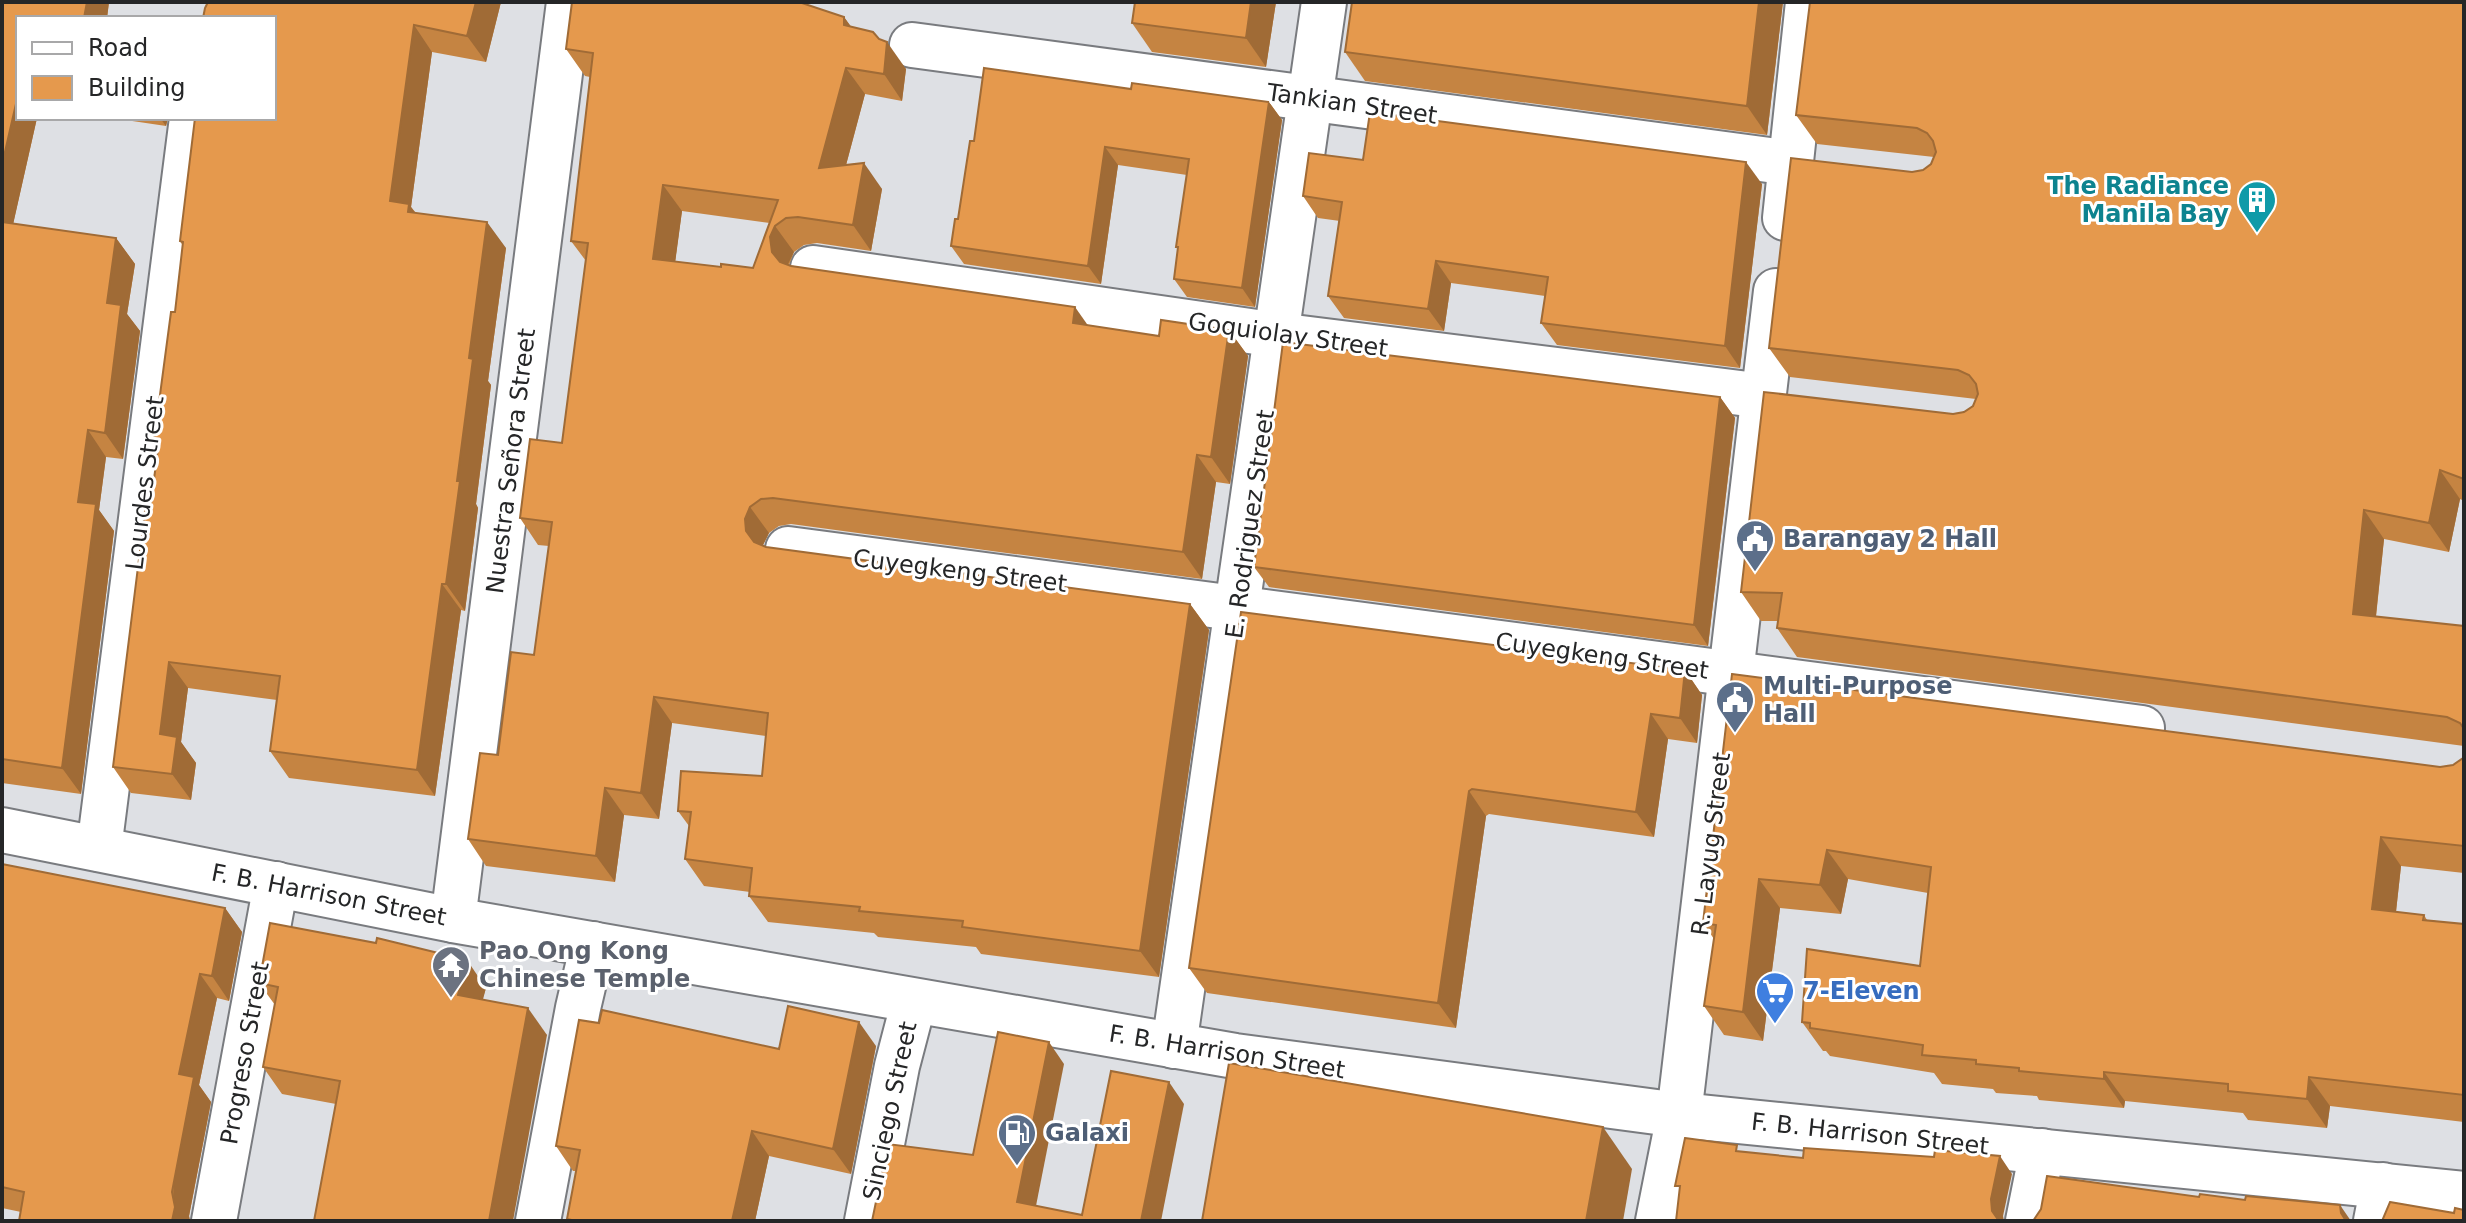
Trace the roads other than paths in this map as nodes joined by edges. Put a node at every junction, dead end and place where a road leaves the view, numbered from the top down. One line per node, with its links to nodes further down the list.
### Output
1 (569, 2): 18 (street, Nuestra Señora Street)
2 (1324, 2): 5 (street, E. Rodriguez Street)
3 (1808, 2): 7 (street, R. Layug Street)
4 (912, 45): 5 (street, Tankian Street)
5 (1312, 98): 7 (street, Tankian Street); 9 (street, E. Rodriguez Street)
6 (192, 120): 16 (street, Lourdes Street)
7 (1791, 163): 10 (street, R. Layug Street)
8 (813, 268): 9 (street, Goquiolay Street)
9 (1277, 335): 10 (street, Goquiolay Street); 12 (street, E. Rodriguez Street)
10 (1764, 396): 13 (street, R. Layug Street)
11 (788, 549): 12 (street, Cuyegkeng Street)
12 (1238, 607): 13 (street, Cuyegkeng Street); 21 (street, E. Rodriguez Street)
13 (1732, 673): 14 (street, Cuyegkeng Street); 24 (street, R. Layug Street)
14 (2182, 733)
15 (2, 830): 16 (street, F. B. Harrison Street)
16 (99, 849): 17 (street, F. B. Harrison Street)
17 (276, 884): 18 (street, F. B. Harrison Street); 28 (street, Progreso Street)
18 (453, 920): 19 (street, F. B. Harrison Street)
19 (593, 944): 20 (street, F. B. Harrison Street); 29 (street)
20 (914, 1001): 21 (street, F. B. Harrison Street); 30 (street, Sinciego Street)
21 (1174, 1046): 22 (street, F. B. Harrison Street)
22 (1235, 1056): 23 (street); 24 (street, F. B. Harrison Street)
23 (1227, 1101)
24 (1679, 1115): 25 (street, F. B. Harrison Street); 31 (street, R. Layug Street)
25 (2042, 1151): 27 (street, F. B. Harrison Street); 32 (street)
26 (2464, 1194): 27 (street, F. B. Harrison Street)
27 (2380, 1203)
28 (214, 1221)
29 (538, 1221)
30 (867, 1221)
31 (1658, 1221)
32 (2028, 1221)

